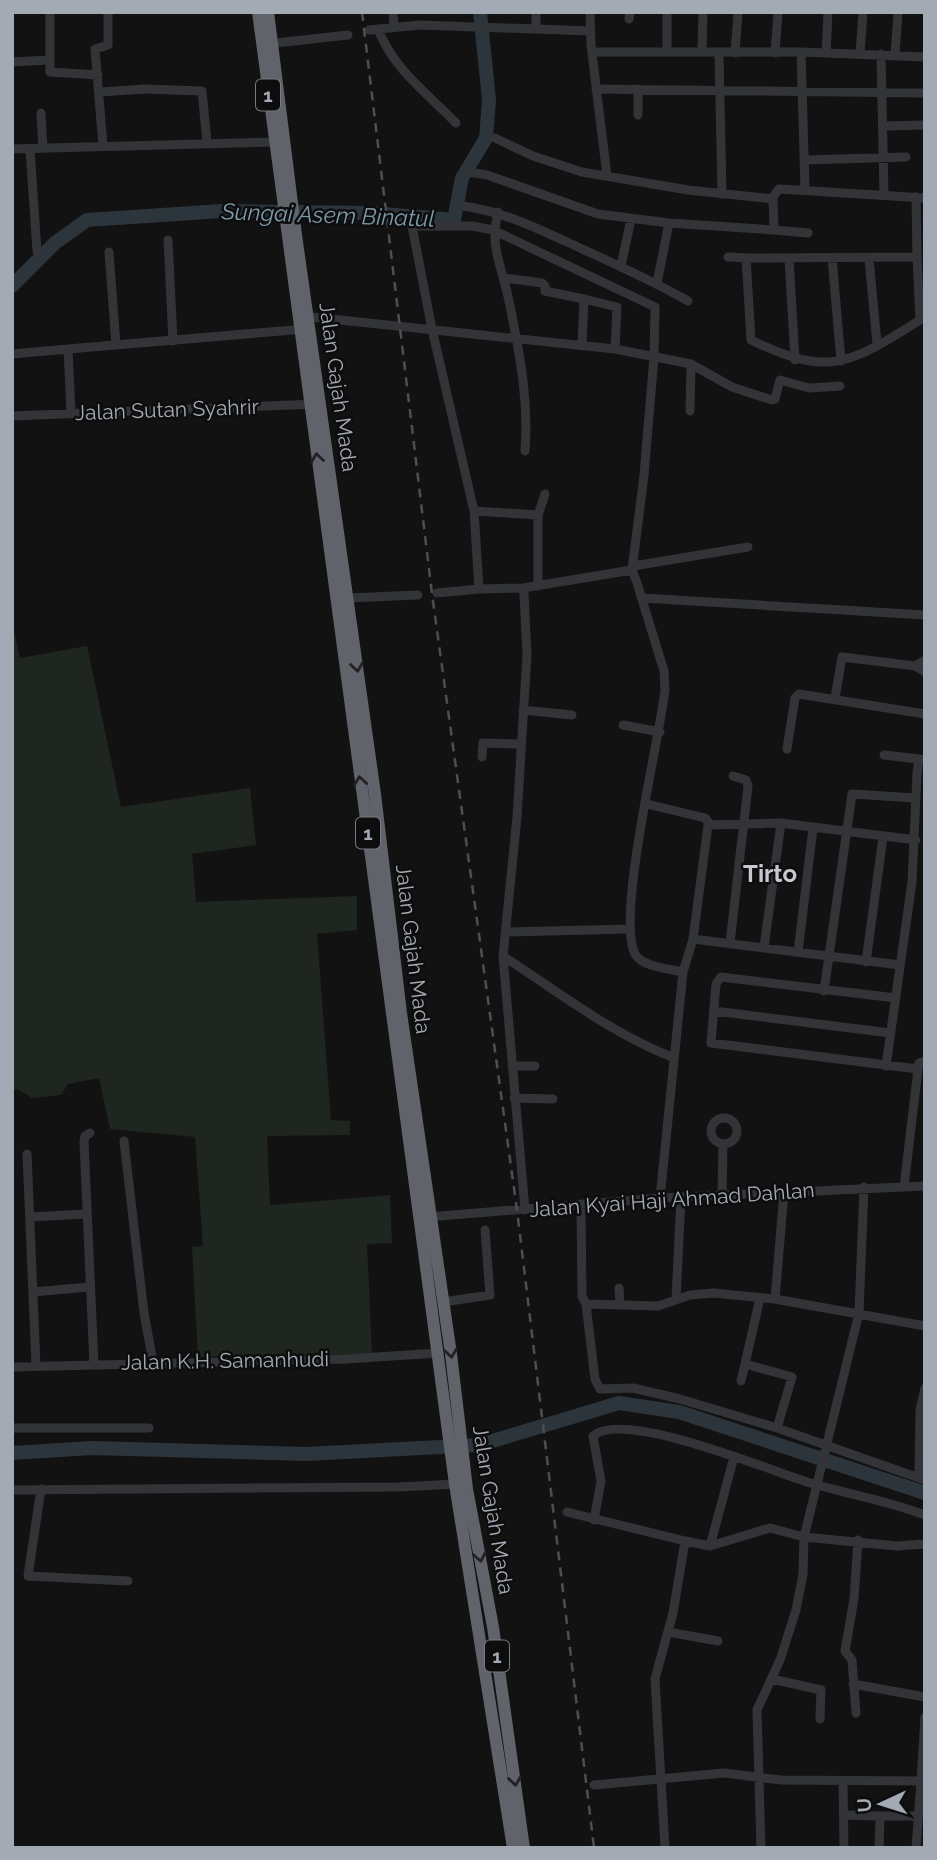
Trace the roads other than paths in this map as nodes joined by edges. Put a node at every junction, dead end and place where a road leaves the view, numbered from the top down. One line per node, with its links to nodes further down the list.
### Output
1 (50, 12): 32 (street)
2 (108, 12): 34 (street)
3 (258, 12): 19 (highway, Jalan Gajah Mada / 1)
4 (268, 12): 19 (highway, Jalan Gajah Mada / 1)
5 (393, 12): 15 (street)
6 (536, 12): 16 (street)
7 (590, 12): 17 (street)
8 (667, 12): 21 (street)
9 (703, 12): 22 (street)
10 (738, 12): 25 (street)
11 (778, 12): 26 (street)
12 (828, 12): 27 (street)
13 (863, 12): 28 (street)
14 (898, 12): 30 (street)
15 (394, 26): 16 (street); 44 (street)
16 (536, 28): 17 (street)
17 (590, 31): 20 (street)
18 (348, 36): 19 (street)
19 (267, 44): 49 (highway, Jalan Gajah Mada / 1); 59 (highway, Jalan Gajah Mada / 1)
20 (592, 52): 21 (street); 35 (street)
21 (667, 52): 22 (street)
22 (702, 52): 24 (street)
23 (801, 52): 26 (street); 27 (street); 37 (street)
24 (719, 53): 25 (street); 38 (street)
25 (735, 53): 26 (street)
26 (775, 53)
27 (825, 53): 28 (street)
28 (860, 53): 29 (street)
29 (881, 54): 30 (street); 39 (street)
30 (895, 55): 31 (street)
31 (925, 57)
32 (49, 60): 33 (street); 34 (street)
33 (12, 62)
34 (98, 75): 40 (street)
35 (596, 89): 36 (street); 58 (street)
36 (638, 89): 38 (street); 43 (street)
37 (803, 89): 38 (street); 39 (street); 56 (street)
38 (721, 90): 61 (street)
39 (882, 91): 41 (street); 46 (street)
40 (100, 92): 48 (street); 50 (street)
41 (925, 93)
42 (41, 113): 53 (street)
43 (638, 115)
44 (456, 122)
45 (925, 125): 46 (street)
46 (884, 126): 54 (street)
47 (495, 138): 58 (street)
48 (206, 142): 49 (street); 50 (street)
49 (274, 142): 59 (highway, Jalan Gajah Mada / 1)
50 (103, 146): 53 (street)
51 (12, 149): 52 (street)
52 (30, 149): 53 (street); 74 (street)
53 (43, 149)
54 (885, 157): 55 (street); 56 (street); 62 (street)
55 (906, 157)
56 (804, 160): 60 (street)
57 (469, 172): 68 (street)
58 (607, 176): 61 (street)
59 (284, 178): 87 (highway, Jalan Gajah Mada / 1)
60 (805, 189): 62 (street); 64 (street)
61 (722, 194): 64 (street)
62 (884, 194): 63 (street)
63 (920, 197): 67 (street)
64 (773, 200): 71 (street)
65 (463, 206): 66 (street)
66 (497, 213): 70 (street); 82 (street)
67 (921, 213): 77 (street)
68 (631, 219): 69 (street); 82 (street)
69 (669, 223): 71 (street); 84 (street)
70 (493, 229): 83 (street); 88 (street); 97 (street)
71 (774, 230): 72 (street)
72 (808, 233)
73 (168, 240): 90 (street)
74 (37, 251)
75 (109, 252): 92 (street)
76 (728, 257): 78 (street)
77 (917, 257): 81 (street); 91 (street)
78 (746, 258): 80 (street); 98 (street)
79 (832, 258): 80 (street); 81 (street); 99 (street)
80 (789, 259): 98 (street)
81 (869, 259): 91 (street)
82 (621, 266): 84 (street)
83 (504, 278): 85 (street); 89 (street)
84 (657, 283): 86 (street)
85 (584, 299): 93 (street); 95 (street)
86 (688, 301)
87 (303, 323): 88 (street); 90 (street); 102 (highway, Jalan Gajah Mada / 1)
88 (432, 329): 89 (street); 108 (street)
89 (516, 337): 93 (street); 106 (street)
90 (173, 341): 92 (street)
91 (877, 344): 99 (street)
92 (116, 345): 94 (street)
93 (582, 345): 95 (street)
94 (68, 349): 96 (street); 104 (street)
95 (615, 349): 97 (street)
96 (12, 354)
97 (654, 356): 100 (street); 111 (street)
98 (795, 360): 99 (street)
99 (841, 361)
100 (691, 364): 101 (street); 103 (street)
101 (840, 386)
102 (315, 404): 104 (street, Jalan Sutan Syahrir); 117 (highway, Jalan Gajah Mada / 1); 168 (highway, Jalan Gajah Mada / 1, one-way to 102)
103 (690, 411)
104 (71, 413): 105 (street, Jalan Sutan Syahrir)
105 (12, 416)
106 (525, 451)
107 (545, 494): 109 (street)
108 (474, 511): 109 (street); 114 (street)
109 (538, 515): 112 (street)
110 (748, 547): 111 (street)
111 (633, 568): 112 (street); 118 (street)
112 (538, 586): 113 (street)
113 (523, 588): 114 (street); 124 (street)
114 (479, 589): 115 (street)
115 (437, 593)
116 (418, 595): 117 (street)
117 (348, 598): 168 (highway, Jalan Gajah Mada / 1, one-way to 168)
118 (642, 598): 119 (street); 128 (street)
119 (925, 615)
120 (925, 660): 121 (street)
121 (915, 666): 122 (street); 123 (street)
122 (925, 672)
123 (835, 698): 125 (street); 130 (street)
124 (523, 710): 126 (street); 129 (street)
125 (925, 713)
126 (572, 715)
127 (623, 725): 128 (street)
128 (660, 732): 136 (street)
129 (521, 744): 132 (street); 145 (street)
130 (788, 749)
131 (884, 755): 133 (street)
132 (482, 757)
133 (922, 759): 135 (street)
134 (733, 776): 139 (street)
135 (915, 799): 141 (street); 143 (street)
136 (647, 804): 138 (street); 144 (street)
137 (781, 823): 139 (street); 140 (street); 148 (street)
138 (710, 824): 139 (street); 146 (street)
139 (743, 825): 147 (street)
140 (813, 828): 141 (street); 149 (street)
141 (849, 832): 142 (street); 151 (street)
142 (883, 836): 143 (street); 152 (street)
143 (916, 840): 153 (street)
144 (629, 929): 145 (street); 154 (street)
145 (507, 932): 150 (street)
146 (693, 939): 147 (street); 154 (street)
147 (730, 943): 148 (street)
148 (764, 947): 149 (street)
149 (798, 951): 151 (street)
150 (503, 956): 159 (street); 161 (street)
151 (830, 956): 152 (street); 155 (street)
152 (866, 962): 153 (street)
153 (900, 965): 156 (street)
154 (684, 972): 159 (street)
155 (824, 990): 156 (street); 157 (street)
156 (896, 998): 158 (street)
157 (713, 1011): 158 (street); 163 (street)
158 (890, 1033): 163 (street)
159 (674, 1058): 177 (street)
160 (925, 1060): 164 (street)
161 (512, 1066): 162 (street); 165 (street)
162 (535, 1066)
163 (886, 1066): 164 (street)
164 (918, 1069): 174 (street)
165 (514, 1098): 166 (street); 180 (street)
166 (553, 1099)
167 (90, 1133): 181 (street)
168 (413, 1134): 183 (highway, Jalan Gajah Mada / 1)
169 (124, 1141): 197 (street)
170 (723, 1144): 176 (street)
171 (27, 1154): 182 (street)
172 (925, 1186): 174 (street, Jalan Kyai Haji Ahmad Dahlan)
173 (864, 1187): 174 (street, Jalan Kyai Haji Ahmad Dahlan); 175 (street, Jalan Kyai Haji Ahmad Dahlan); 194 (street)
174 (904, 1187)
175 (784, 1192): 176 (street, Jalan Kyai Haji Ahmad Dahlan); 189 (street)
176 (722, 1195): 178 (street, Jalan Kyai Haji Ahmad Dahlan)
177 (660, 1198): 178 (street, Jalan Kyai Haji Ahmad Dahlan); 179 (street, Jalan Kyai Haji Ahmad Dahlan)
178 (681, 1198): 190 (street)
179 (581, 1205): 180 (street, Jalan Kyai Haji Ahmad Dahlan); 192 (street)
180 (525, 1210): 183 (street, Jalan Kyai Haji Ahmad Dahlan)
181 (86, 1214): 182 (street); 185 (street)
182 (30, 1217): 187 (street)
183 (425, 1217): 191 (highway, Jalan Gajah Mada / 1); 196 (highway, Jalan Gajah Mada / 1)
184 (485, 1230): 191 (street)
185 (89, 1287): 187 (street); 198 (street)
186 (619, 1288): 193 (street)
187 (33, 1292): 200 (street)
188 (760, 1298): 189 (street); 190 (street); 199 (street)
189 (775, 1298): 194 (street)
190 (676, 1300): 193 (street)
191 (443, 1302): 207 (highway, Jalan Gajah Mada / 1, one-way to 207)
192 (586, 1304): 193 (street); 206 (street)
193 (620, 1305)
194 (859, 1313): 195 (street); 208 (street)
195 (925, 1326)
196 (439, 1353): 197 (street, Jalan K.H. Samanhudi); 207 (highway, Jalan Gajah Mada / 1)
197 (153, 1363): 198 (street, Jalan K.H. Samanhudi)
198 (94, 1364): 200 (street, Jalan K.H. Samanhudi)
199 (745, 1364): 202 (street); 206 (street)
200 (36, 1365): 201 (street, Jalan K.H. Samanhudi)
201 (12, 1367)
202 (741, 1381)
203 (925, 1388): 211 (street)
204 (12, 1428): 205 (street)
205 (149, 1428)
206 (777, 1429): 208 (street)
207 (454, 1430): 210 (highway, Jalan Gajah Mada / 1)
208 (827, 1448): 211 (street); 213 (street)
209 (734, 1457): 213 (street); 218 (street); 223 (street)
210 (458, 1466): 212 (highway, Jalan Gajah Mada / 1); 242 (highway, Jalan Gajah Mada / 1, one-way to 242)
211 (922, 1479)
212 (455, 1484): 214 (street); 241 (highway, Jalan Gajah Mada / 1)
213 (817, 1485): 217 (street); 219 (street)
214 (41, 1489): 215 (street); 224 (street)
215 (12, 1490)
216 (567, 1512): 218 (street)
217 (925, 1515)
218 (594, 1520): 221 (street)
219 (804, 1537): 220 (street); 223 (street); 227 (street)
220 (858, 1540): 222 (street); 228 (street)
221 (685, 1541): 223 (street); 225 (street)
222 (925, 1544)
223 (709, 1546)
224 (128, 1581)
225 (668, 1632): 226 (street); 233 (street)
226 (718, 1641)
227 (772, 1679): 232 (street); 234 (street)
228 (853, 1684): 229 (street); 230 (street)
229 (925, 1696)
230 (856, 1713)
231 (925, 1717): 236 (street)
232 (820, 1719)
233 (660, 1777): 234 (street); 237 (street); 243 (street)
234 (758, 1777): 235 (street); 244 (street)
235 (843, 1781): 236 (street); 238 (street)
236 (923, 1781): 240 (street)
237 (594, 1784)
238 (844, 1815): 239 (street); 245 (street)
239 (880, 1816): 240 (street); 246 (street)
240 (916, 1816): 247 (street)
241 (513, 1848)
242 (524, 1848)
243 (665, 1848)
244 (761, 1848)
245 (845, 1848)
246 (879, 1848)
247 (916, 1848)

